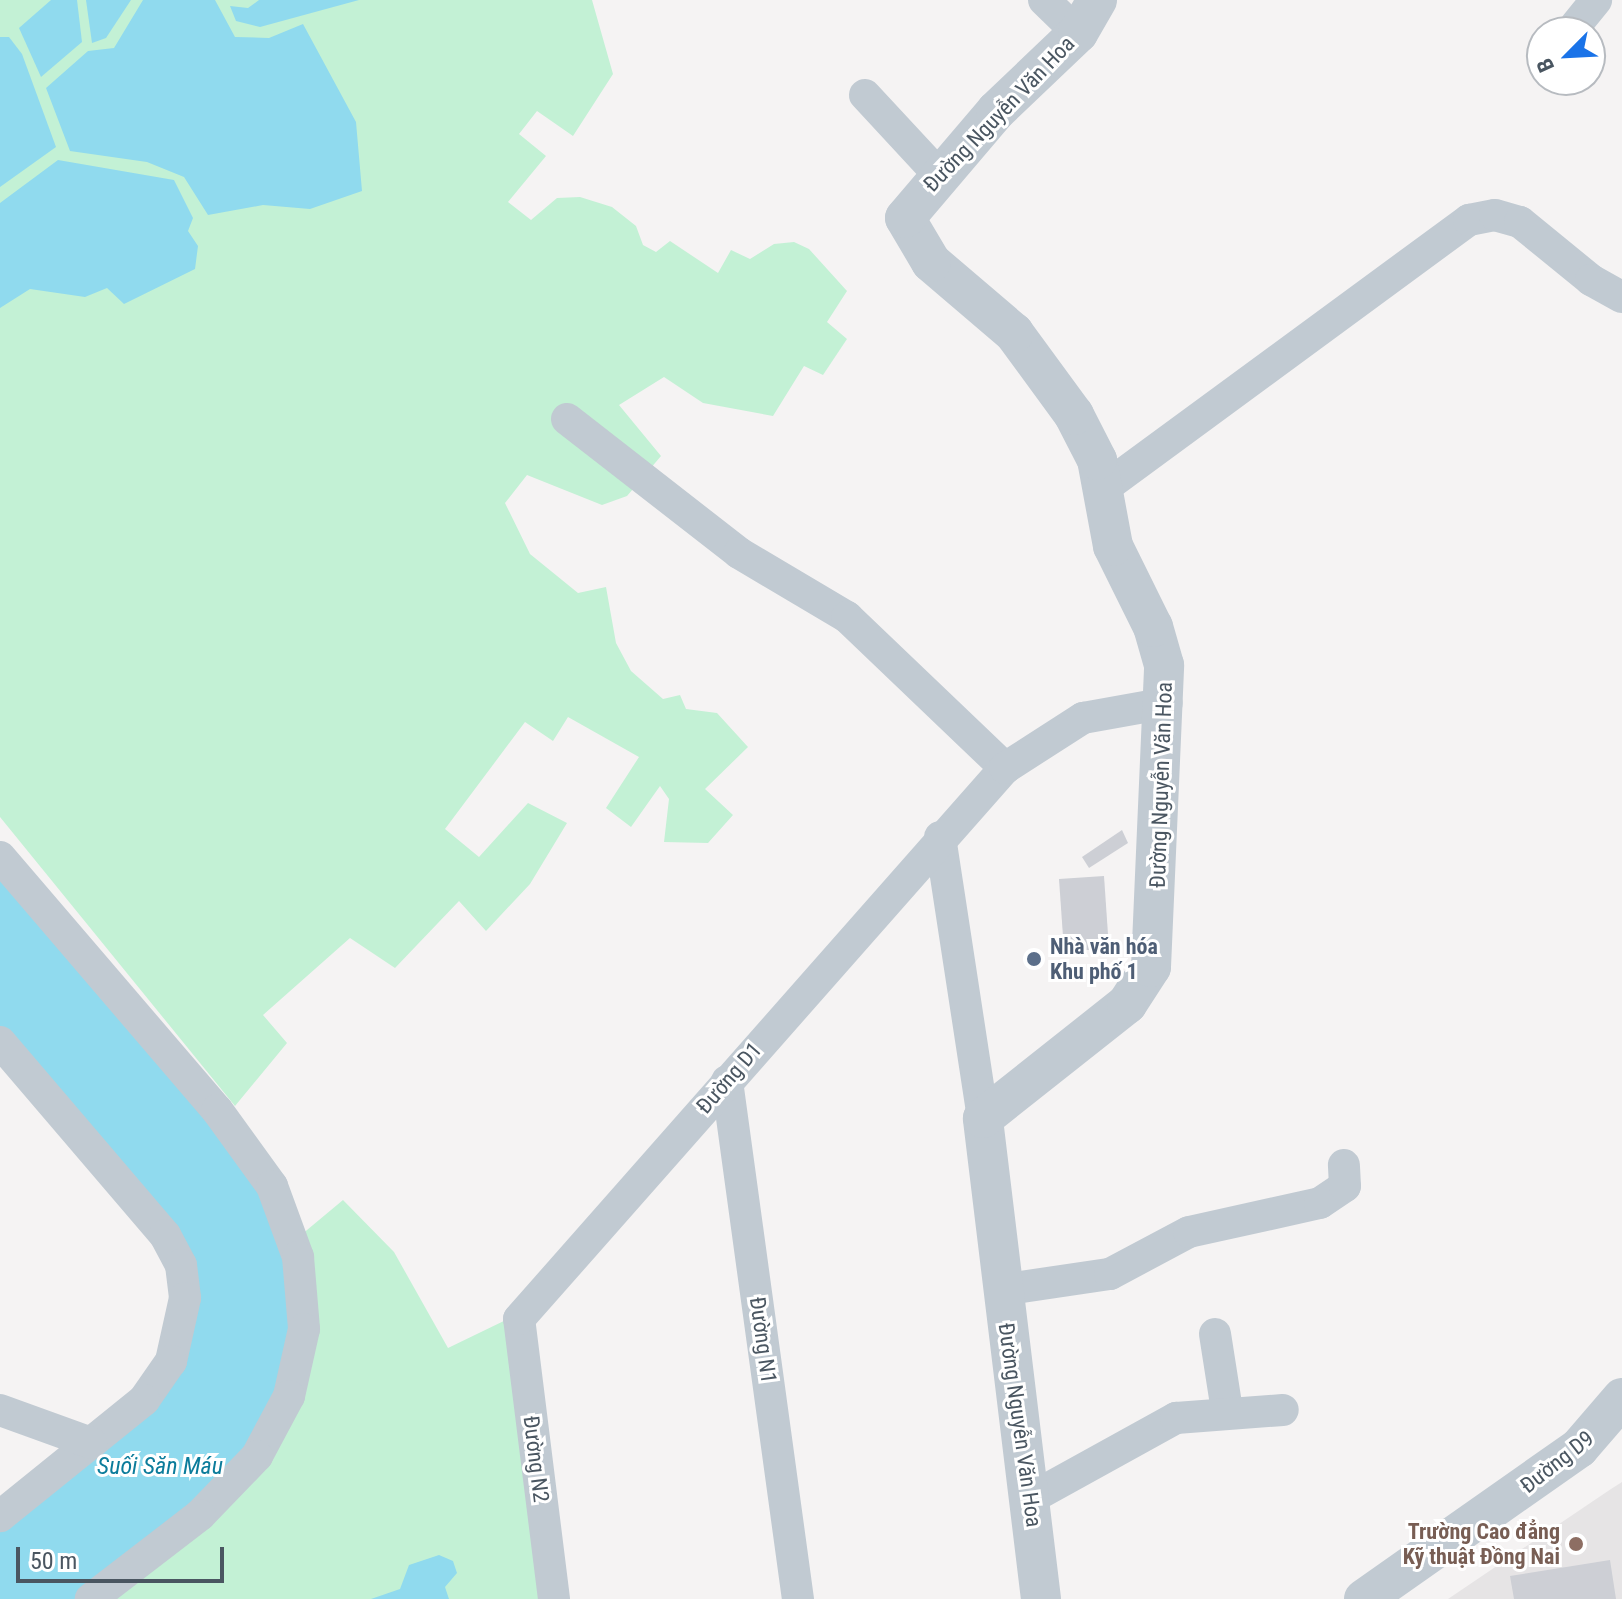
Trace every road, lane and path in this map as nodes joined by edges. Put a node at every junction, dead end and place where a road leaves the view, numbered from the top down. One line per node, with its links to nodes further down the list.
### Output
1 (1044, 0): 4 (street)
2 (1596, 0): 3 (street)
3 (1583, 16)
4 (1087, 17): 6 (street, Đường Nguyễn Văn Hoa)
5 (865, 95): 6 (street)
6 (939, 175): 9 (street, Đường Nguyễn Văn Hoa)
7 (1622, 297): 9 (street)
8 (567, 419): 11 (street)
9 (1104, 488): 10 (street, Đường Nguyễn Văn Hoa)
10 (1167, 703): 11 (street, Đường D1); 16 (street, Đường Nguyễn Văn Hoa)
11 (1005, 768): 12 (street, Đường D1)
12 (940, 837): 15 (street, Đường D1); 16 (street)
13 (0, 857): 28 (street)
14 (0, 1042): 25 (street)
15 (727, 1081): 19 (street, Đường D1); 30 (street, Đường N1)
16 (983, 1118): 18 (street, Đường Nguyễn Văn Hoa)
17 (1344, 1165): 18 (street)
18 (1001, 1290): 26 (street, Đường Nguyễn Văn Hoa)
19 (519, 1319): 29 (street, Đường N2)
20 (1215, 1334): 24 (street)
21 (1622, 1398): 32 (street, Đường D9)
22 (0, 1410): 25 (street)
23 (1283, 1410): 24 (street)
24 (1227, 1411): 26 (street)
25 (91, 1443): 27 (street)
26 (1031, 1498): 31 (street, Đường Nguyễn Văn Hoa)
27 (0, 1516)
28 (91, 1599)
29 (554, 1599)
30 (798, 1599)
31 (1041, 1599)
32 (1364, 1599)

